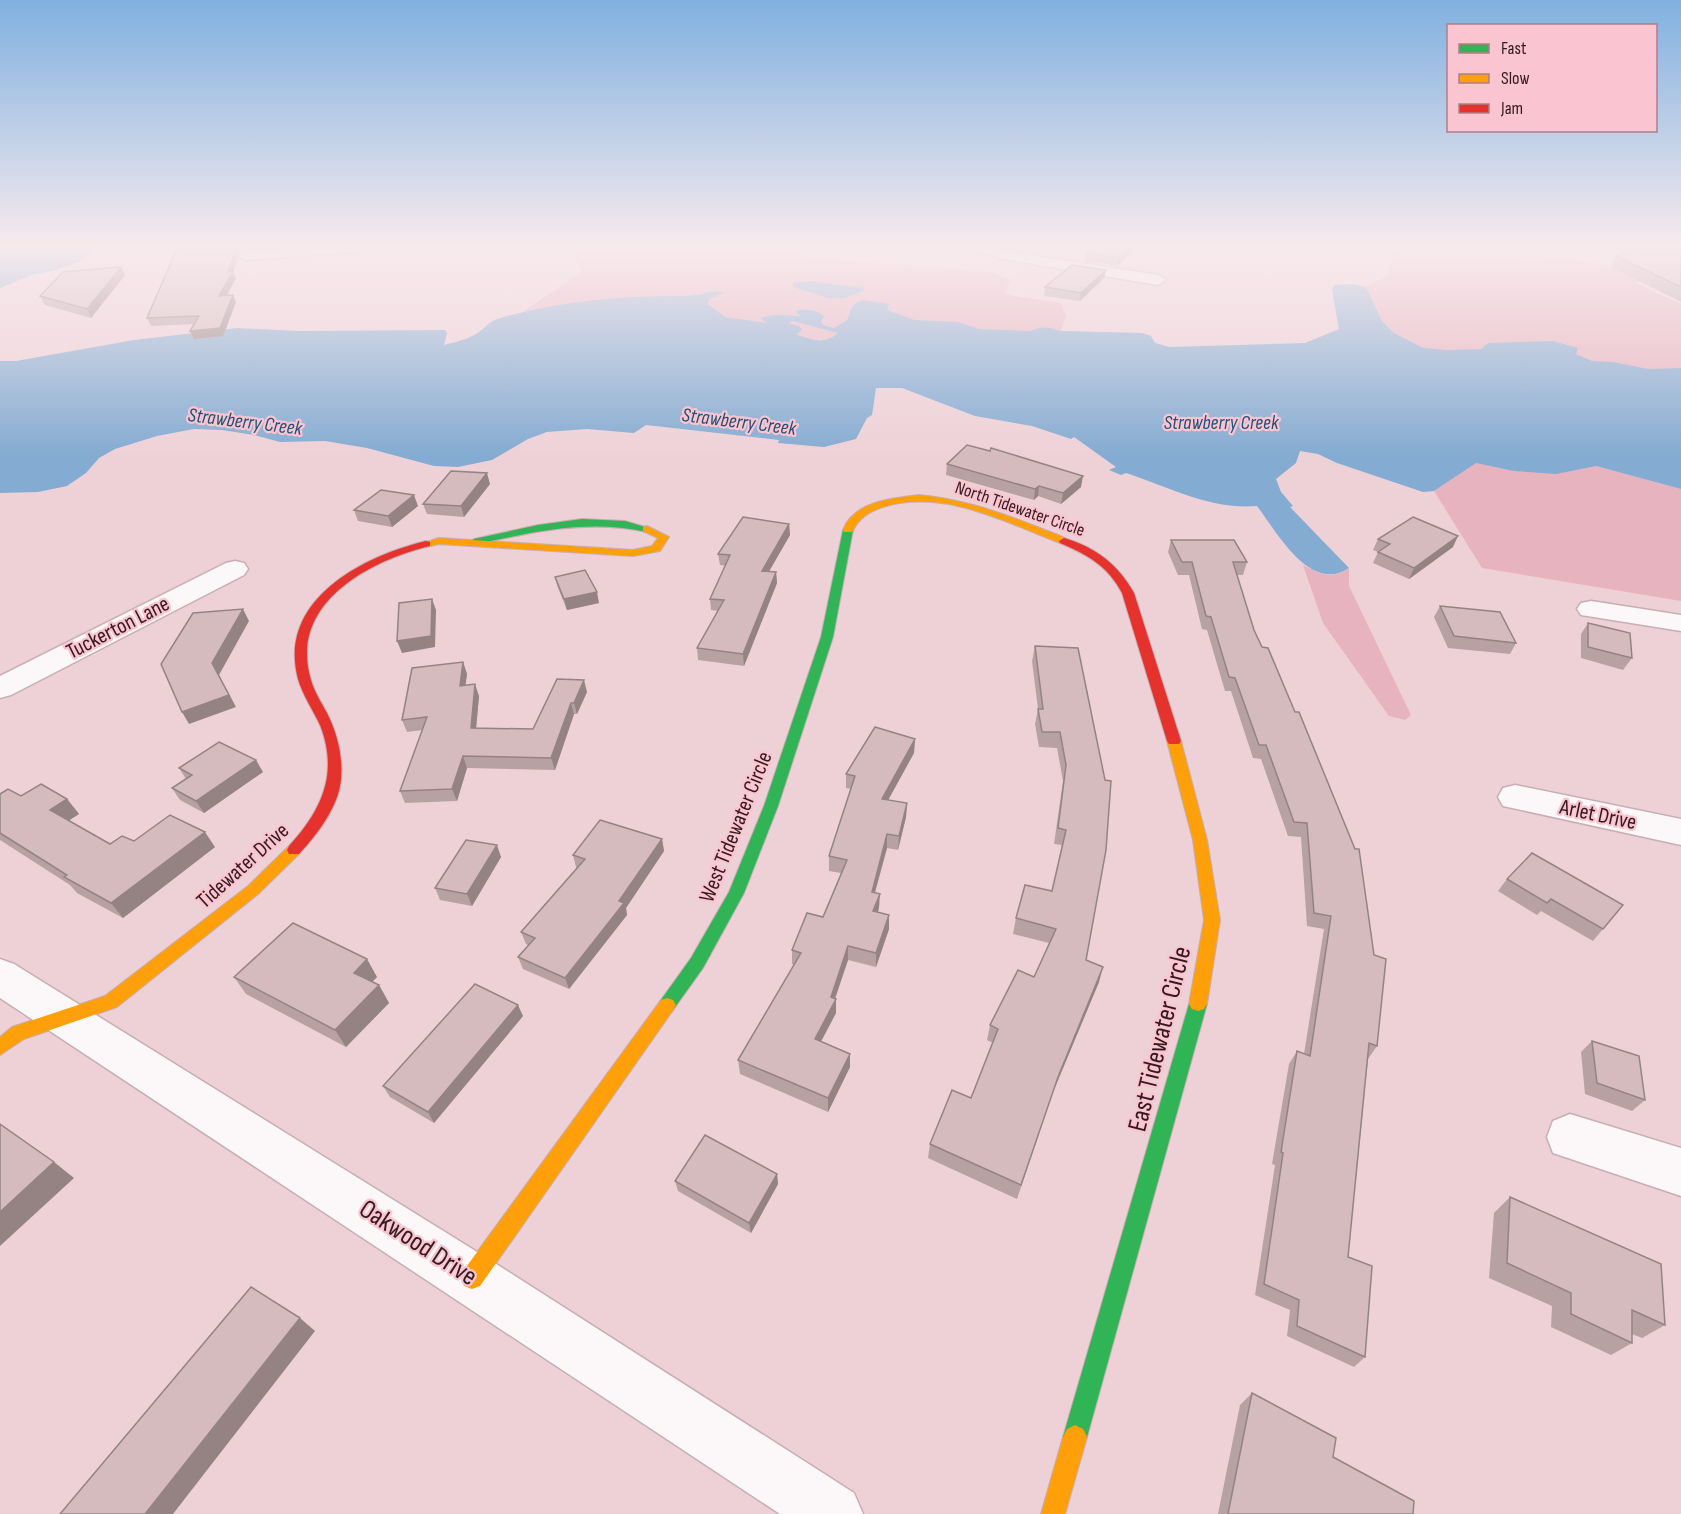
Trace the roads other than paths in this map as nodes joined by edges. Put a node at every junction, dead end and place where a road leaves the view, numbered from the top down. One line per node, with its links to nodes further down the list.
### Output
1 (901, 499): 4 (street, North Tidewater Circle); 15 (street, West Tidewater Circle)
2 (474, 542): 2 (street, Tidewater Drive); 11 (street, Tidewater Drive)
3 (235, 569): 7 (street, Tuckerton Lane)
4 (1119, 574): 17 (street, East Tidewater Circle)
5 (1591, 609): 6 (street)
6 (1681, 623)
7 (0, 688)
8 (1515, 797): 9 (street, Arlet Drive)
9 (1681, 832)
10 (0, 976): 11 (street, Oakwood Drive)
11 (64, 1016): 12 (street, Tidewater Drive); 15 (street, Oakwood Drive)
12 (0, 1047)
13 (1570, 1137): 14 (street)
14 (1681, 1172)
15 (472, 1278): 16 (street, Oakwood Drive)
16 (833, 1514)
17 (1053, 1514)

